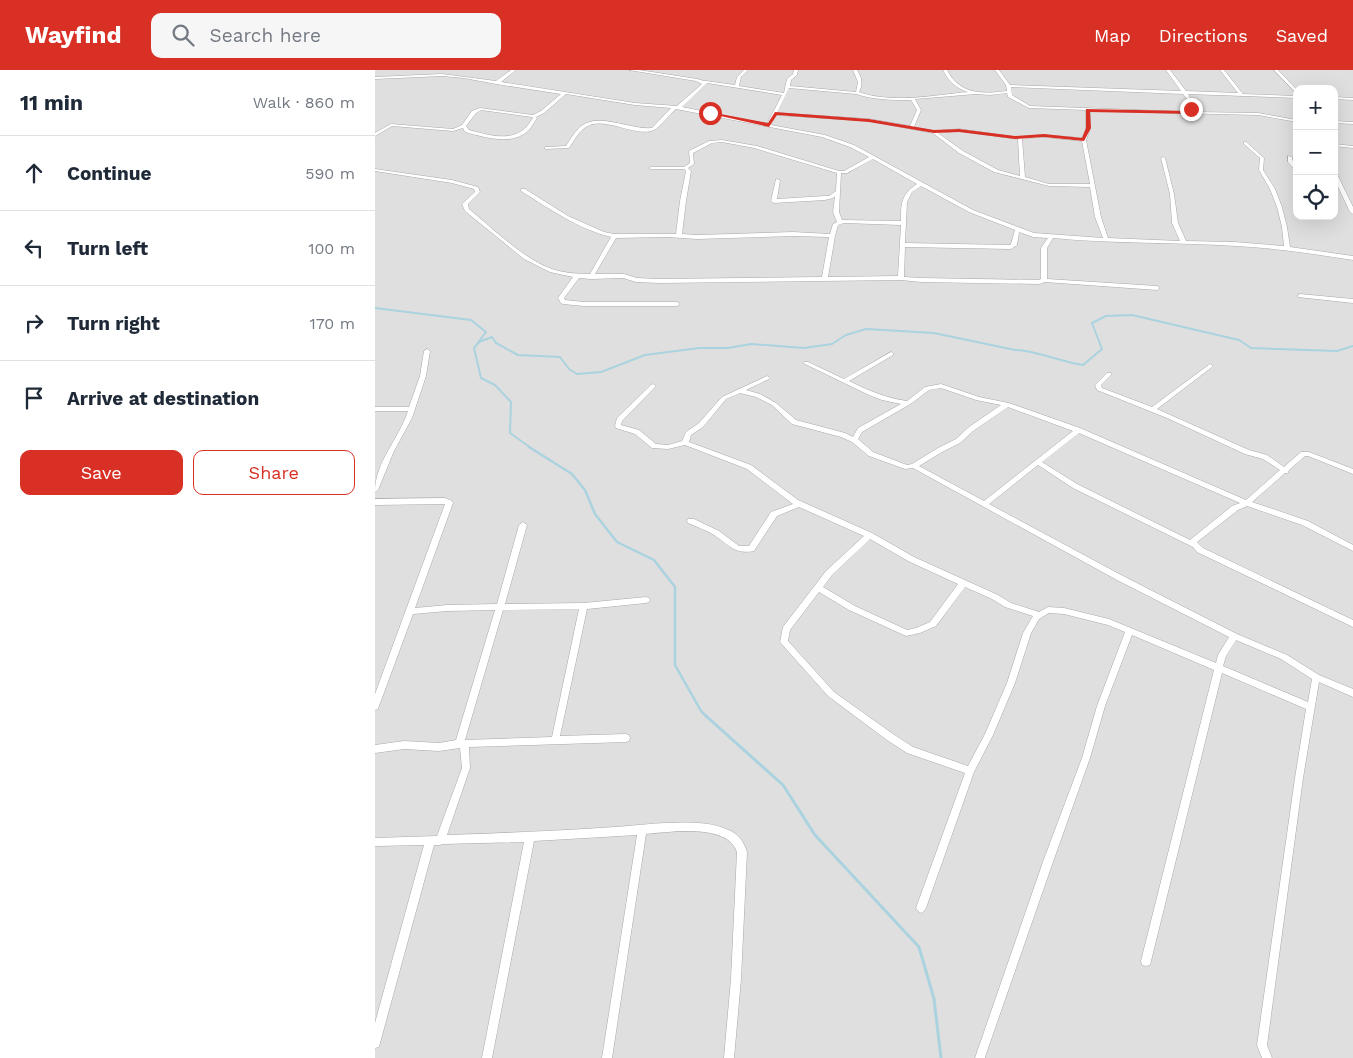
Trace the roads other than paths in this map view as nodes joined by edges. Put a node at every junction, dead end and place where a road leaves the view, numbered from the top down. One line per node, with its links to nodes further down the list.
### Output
1 (389, 70): 14 (street)
2 (424, 70): 13 (street)
3 (514, 70): 16 (street)
4 (631, 70): 15 (street)
5 (746, 70): 17 (street)
6 (797, 70): 18 (street)
7 (855, 70): 23 (street)
8 (945, 70): 24 (street)
9 (997, 70): 19 (street)
10 (1168, 70): 21 (street)
11 (1222, 70): 26 (street)
12 (1276, 70): 20 (street)
13 (432, 75): 14 (street); 16 (street)
14 (378, 77)
15 (704, 82): 17 (street); 31 (street)
16 (496, 83): 22 (street)
17 (737, 86): 25 (street)
18 (787, 87): 23 (street); 25 (street)
19 (1008, 89): 21 (street); 24 (street); 32 (street)
20 (1293, 90)
21 (1183, 92): 26 (street); 33 (street)
22 (565, 93): 31 (street); 35 (street)
23 (857, 93): 28 (street)
24 (975, 93): 28 (street)
25 (785, 94): 34 (street)
26 (1241, 94): 27 (street)
27 (1293, 95)
28 (912, 98): 41 (street)
29 (1338, 98): 30 (street)
30 (1353, 99)
31 (677, 107): 39 (street); 49 (street)
32 (1088, 110): 33 (street); 45 (street)
33 (1193, 112): 36 (street)
34 (775, 114): 39 (street); 41 (street)
35 (534, 116): 40 (street); 40 (street)
36 (1293, 120)
37 (1338, 122): 38 (street)
38 (1353, 123)
39 (769, 125): 50 (street)
40 (464, 126): 43 (street)
41 (912, 127): 42 (street)
42 (934, 132): 44 (street); 58 (street)
43 (375, 135)
44 (1020, 138): 45 (street); 58 (street)
45 (1084, 140): 62 (street)
46 (1246, 143): 77 (street)
47 (1338, 145): 48 (street)
48 (1353, 147)
49 (547, 148)
50 (874, 157): 57 (street); 61 (street)
51 (1290, 157): 53 (street)
52 (1163, 158): 75 (street)
53 (1293, 166)
54 (651, 168): 55 (street)
55 (685, 168): 57 (street); 71 (street)
56 (375, 170): 79 (street)
57 (839, 172): 64 (street)
58 (1023, 178): 62 (street)
59 (778, 180): 64 (street)
60 (1338, 180): 65 (street)
61 (921, 183): 68 (street); 69 (street)
62 (1093, 186): 74 (street)
63 (523, 190): 70 (street)
64 (838, 191): 67 (street)
65 (1350, 199): 66 (street)
66 (1353, 212)
67 (840, 222): 68 (street); 72 (street)
68 (902, 223): 76 (street)
69 (1017, 230): 73 (street); 76 (street)
70 (614, 236): 71 (street); 80 (street)
71 (679, 236): 72 (street)
72 (832, 236): 81 (street)
73 (1051, 237): 74 (street); 83 (street)
74 (1106, 239): 75 (street)
75 (1183, 242): 77 (street)
76 (902, 244): 82 (street)
77 (1287, 248): 78 (street)
78 (1353, 258)
79 (577, 276): 80 (street); 87 (street)
80 (591, 277): 81 (street)
81 (825, 278): 82 (street)
82 (901, 278): 83 (street)
83 (1044, 280): 84 (street)
84 (1157, 288)
85 (1300, 296): 86 (street)
86 (1353, 301)
87 (677, 304)
88 (427, 351): 100 (street)
89 (891, 354): 94 (street)
90 (806, 363): 94 (street)
91 (1210, 366): 101 (street)
92 (1109, 374): 101 (street)
93 (767, 378): 96 (street)
94 (843, 381): 97 (street)
95 (653, 386): 104 (street)
96 (740, 391): 103 (street); 104 (street)
97 (906, 403): 98 (street); 103 (street)
98 (1007, 404): 102 (street); 106 (street)
99 (375, 409): 100 (street)
100 (412, 409): 109 (street)
101 (1152, 410): 107 (street)
102 (1078, 430): 105 (street); 111 (street)
103 (854, 440): 106 (street)
104 (685, 443): 112 (street)
105 (1038, 462): 113 (street); 117 (street)
106 (914, 466): 113 (street)
107 (1286, 470): 108 (street); 111 (street)
108 (1353, 472)
109 (375, 490)
110 (375, 502): 124 (street)
111 (1247, 503): 117 (street); 118 (street)
112 (799, 504): 114 (street); 116 (street)
113 (984, 504): 128 (street)
114 (691, 521)
115 (523, 525): 123 (street)
116 (869, 535): 119 (street); 120 (street)
117 (1194, 545): 126 (street)
118 (1353, 548)
119 (963, 582): 120 (street); 125 (street)
120 (818, 588): 138 (street)
121 (646, 600): 122 (street)
122 (585, 606): 123 (street); 135 (street)
123 (500, 608): 124 (street); 136 (street)
124 (410, 610): 132 (street)
125 (1040, 614): 127 (street); 138 (street)
126 (1353, 624)
127 (1130, 631): 129 (street); 146 (street)
128 (1234, 636): 129 (street); 130 (street)
129 (1220, 667): 133 (street); 144 (street)
130 (1316, 677): 131 (street); 133 (street)
131 (1353, 693)
132 (375, 706)
133 (1311, 707): 150 (street)
134 (625, 738): 135 (street)
135 (555, 741): 136 (street)
136 (461, 744): 137 (street); 141 (street)
137 (375, 749)
138 (970, 771): 143 (street)
139 (642, 831): 140 (street); 148 (street); 149 (street)
140 (530, 837): 141 (street); 147 (street)
141 (435, 841): 142 (street); 145 (street)
142 (375, 842)
143 (921, 908)
144 (1146, 961)
145 (375, 1043)
146 (980, 1057)
147 (487, 1058)
148 (607, 1058)
149 (729, 1058)
150 (1267, 1058)

